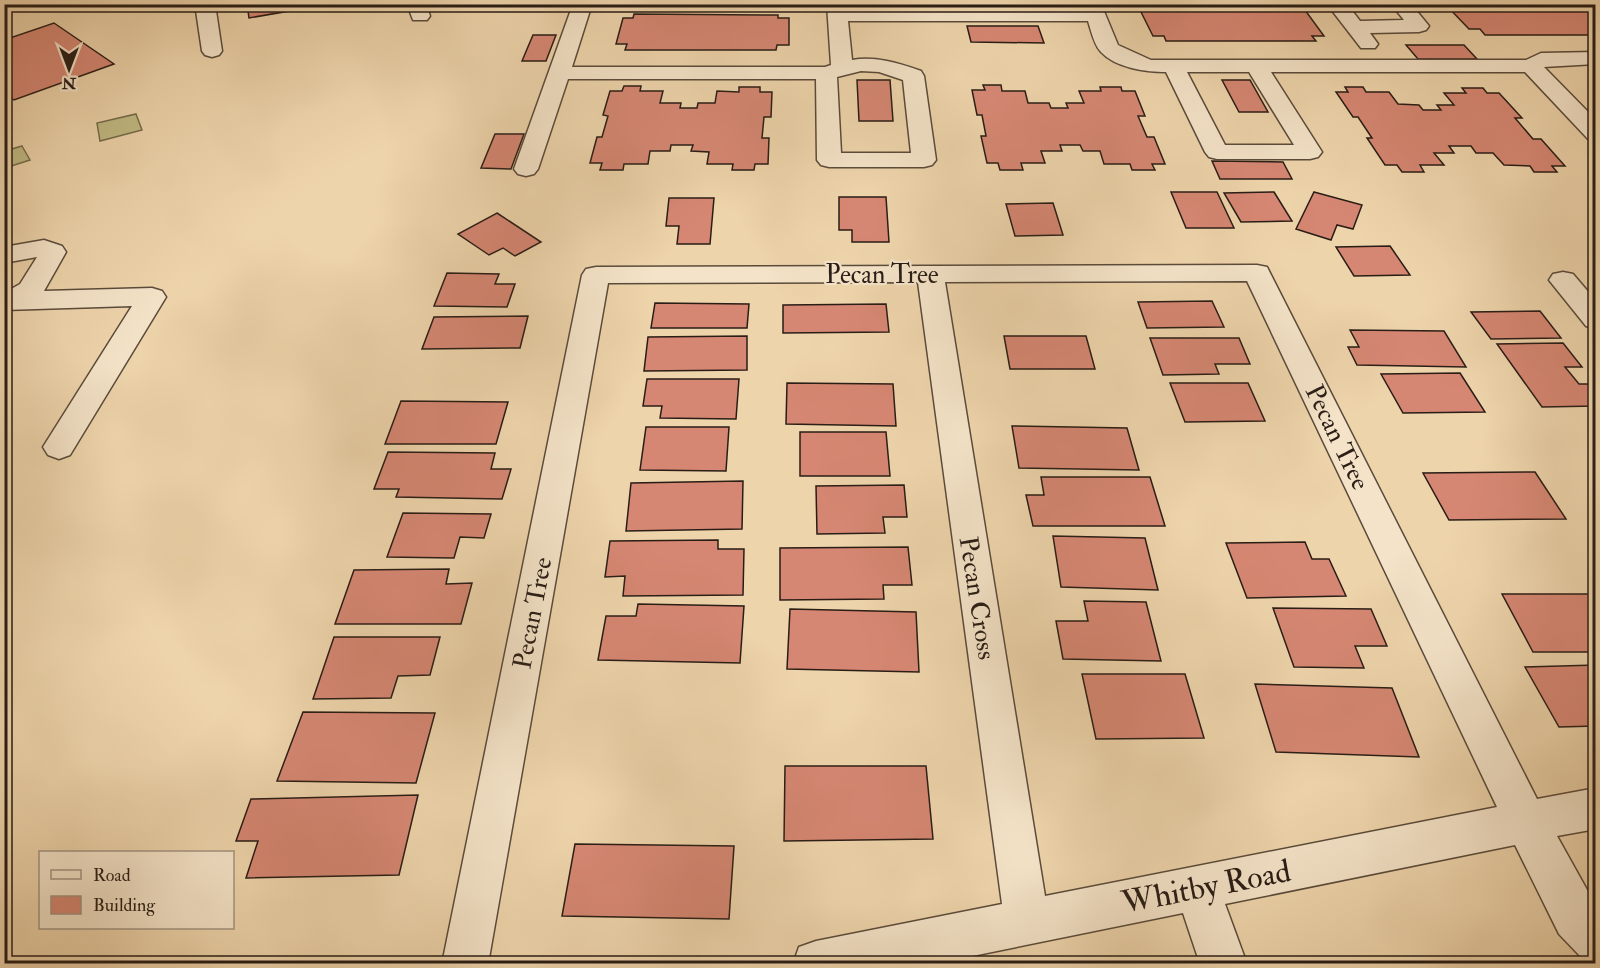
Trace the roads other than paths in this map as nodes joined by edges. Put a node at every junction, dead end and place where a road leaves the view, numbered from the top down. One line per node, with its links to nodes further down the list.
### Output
1 (205, 4): 8 (street)
2 (583, 4): 15 (street)
3 (1336, 4): 7 (street)
4 (1400, 4): 7 (street)
5 (838, 10): 6 (street); 14 (street)
6 (1093, 10): 10 (street)
7 (1355, 27): 12 (street)
8 (212, 51)
9 (1596, 58): 13 (street)
10 (1173, 66): 11 (street); 11 (street)
11 (1256, 66): 12 (street)
12 (1386, 66): 13 (street)
13 (1531, 66): 16 (street)
14 (834, 71): 14 (street); 15 (street)
15 (560, 73): 17 (street)
16 (1596, 134)
17 (526, 169)
18 (4, 255): 21 (street)
19 (930, 274): 25 (street, Pecan Tree); 27 (street, Pecan Cross); 29 (street, Pecan Tree)
20 (1596, 279): 22 (street)
21 (9, 302): 23 (street)
22 (1596, 320)
23 (59, 447)
24 (1596, 808): 25 (street, Whitby Road)
25 (1526, 822): 26 (street, Whitby Road); 28 (street)
26 (1197, 888): 27 (street, Whitby Road); 31 (street)
27 (1027, 922): 30 (street, Whitby Road)
28 (1596, 940)
29 (465, 963)
30 (816, 963)
31 (1224, 963)

